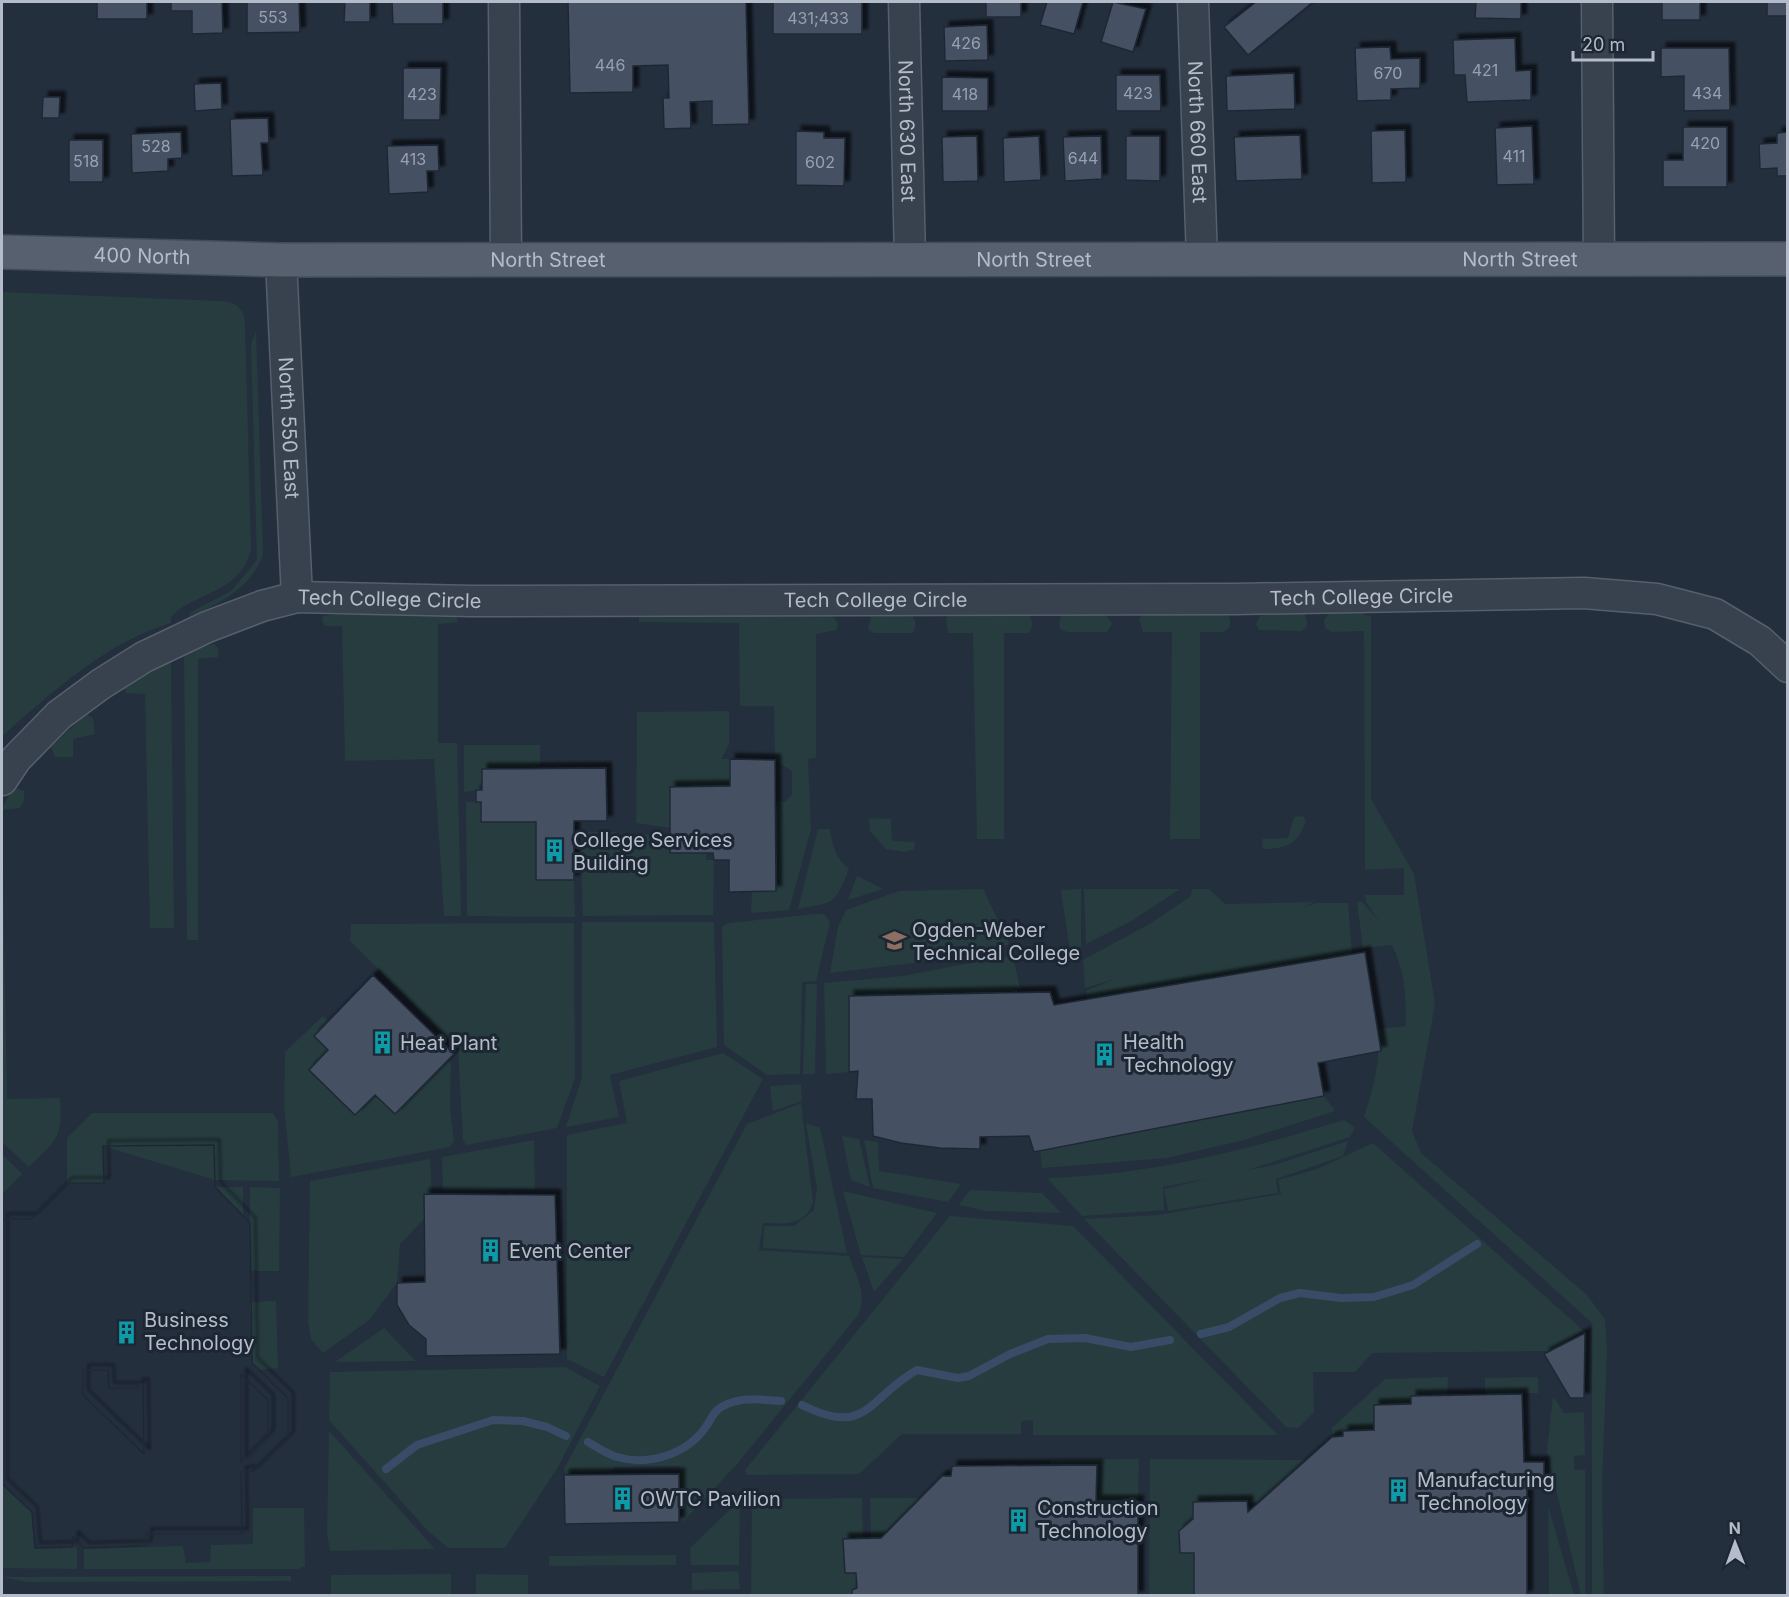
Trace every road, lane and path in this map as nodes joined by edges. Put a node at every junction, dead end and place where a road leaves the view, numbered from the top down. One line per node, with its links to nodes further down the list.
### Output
1 (504, 2): 11 (street)
2 (904, 2): 6 (street, North 630 East)
3 (1597, 2): 8 (street)
4 (1194, 3): 7 (street, North 660 East)
5 (2, 252): 10 (main road, 400 North)
6 (910, 259): 7 (main road, North Street); 11 (main road, North Street)
7 (1202, 259): 8 (main road, North Street)
8 (1599, 259): 9 (main road, North Street)
9 (1788, 259)
10 (281, 260): 11 (main road, North Street); 12 (street, North 550 East)
11 (506, 260)
12 (297, 597): 13 (street, Tech College Circle); 14 (street, Tech College Circle)
13 (1788, 668)
14 (2, 780)

